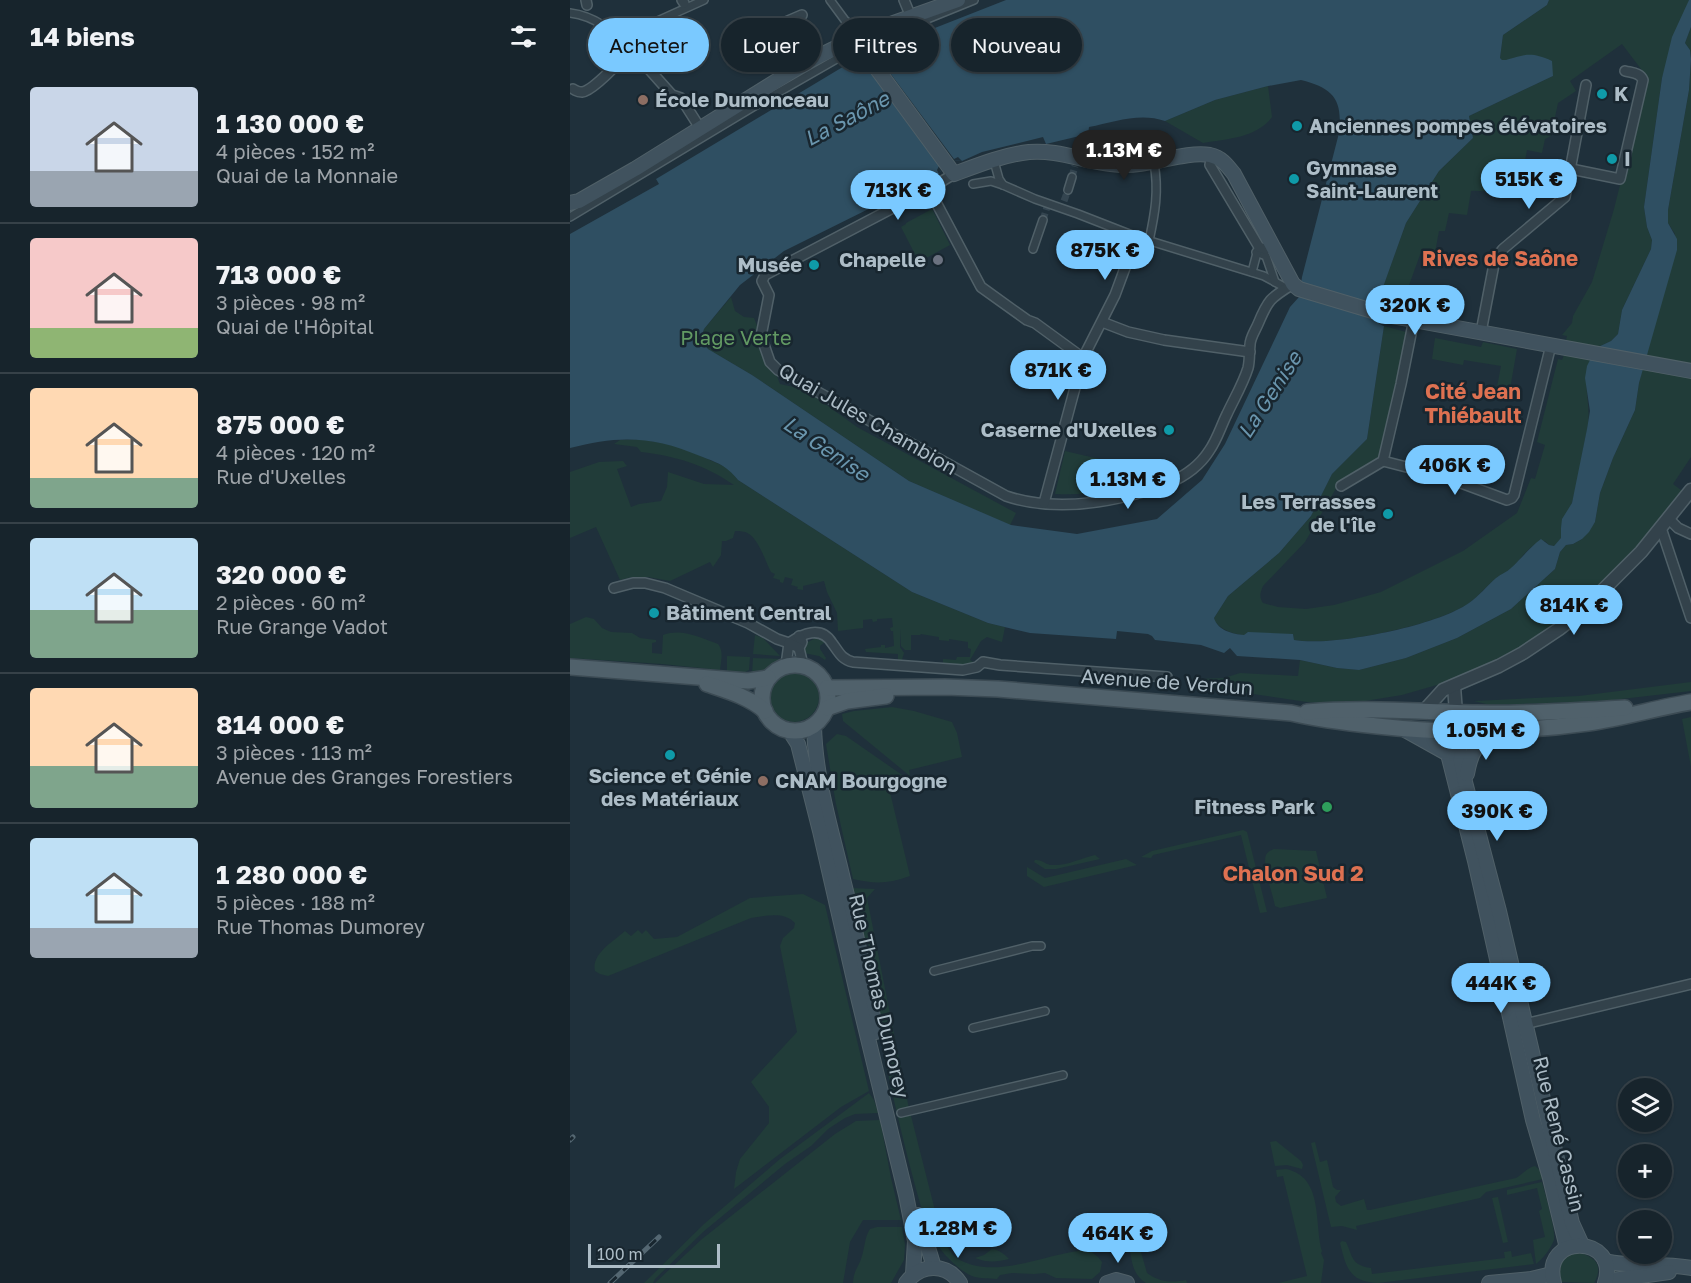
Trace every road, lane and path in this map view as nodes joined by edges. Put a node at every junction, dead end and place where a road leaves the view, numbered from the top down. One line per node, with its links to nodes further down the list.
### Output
1 (704, 0): 7 (street)
2 (830, 0): 14 (street)
3 (904, 0): 10 (street)
4 (958, 0): 10 (main road)
5 (974, 0): 15 (street)
6 (586, 3): 11 (street)
7 (684, 4): 12 (street)
8 (570, 13): 11 (street)
9 (802, 15): 13 (street)
10 (911, 17)
11 (591, 18)
12 (658, 18)
13 (796, 18)
14 (843, 18)
15 (933, 18)
16 (833, 61): 35 (street)
17 (1625, 71): 28 (street)
18 (608, 72): 23 (street)
19 (652, 72): 24 (street)
20 (791, 72): 24 (main road)
21 (882, 72): 27 (main road)
22 (1586, 85): 28 (street)
23 (573, 89)
24 (700, 128): 34 (main road)
25 (994, 160): 26 (main road); 27 (main road); 31 (street)
26 (1154, 163): 38 (street); 41 (main road)
27 (951, 169): 32 (street)
28 (1571, 169): 47 (street)
29 (1072, 177): 33 (street)
30 (973, 184): 31 (street)
31 (1003, 185): 37 (street)
32 (929, 189): 50 (street); 55 (street, Quai Jules Chambion)
33 (1068, 190)
34 (570, 203)
35 (570, 217)
36 (1043, 220): 39 (street)
37 (1137, 237): 38 (street); 40 (street)
38 (1149, 241): 42 (street)
39 (1033, 249)
40 (1132, 249): 46 (street)
41 (1263, 249): 42 (street); 43 (street); 44 (main road)
42 (1252, 272): 43 (street)
43 (1275, 282): 44 (street)
44 (1293, 287): 45 (main road); 49 (street, Quai Jules Chambion)
45 (1413, 320): 47 (main road); 52 (street)
46 (1102, 322): 49 (street); 50 (street)
47 (1481, 332): 48 (main road)
48 (1551, 345): 51 (main road); 52 (street)
49 (1250, 352): 55 (street, Quai Jules Chambion)
50 (1083, 358): 55 (street)
51 (1691, 370)
52 (1383, 461): 53 (street)
53 (1341, 486)
54 (1691, 490): 56 (street)
55 (1044, 503)
56 (1662, 527): 57 (street); 59 (street); 70 (street)
57 (1691, 534)
58 (614, 588): 61 (street)
59 (1691, 618)
60 (799, 636): 61 (street); 62 (street); 67 (street)
61 (789, 643): 62 (street); 63 (street)
62 (799, 648): 64 (street)
63 (786, 665): 64 (main road); 68 (main road)
64 (803, 665): 69 (main road)
65 (570, 667): 66 (main road)
66 (669, 676): 68 (main road); 74 (main road)
67 (1167, 677)
68 (768, 678): 74 (main road)
69 (827, 688): 71 (main road, Avenue de Verdun); 73 (main road)
70 (1448, 688): 75 (street); 76 (street)
71 (1040, 694): 73 (main road, Avenue de Verdun); 77 (main road, Avenue de Verdun)
72 (1685, 703): 76 (main road, Avenue de Verdun); 82 (main road, Avenue de Verdun)
73 (827, 708): 78 (main road)
74 (765, 711): 80 (main road)
75 (1423, 712): 76 (main road, Avenue de Verdun); 77 (main road, Avenue de Verdun)
76 (1449, 712): 81 (main road, Rue René Cassin)
77 (1291, 713): 79 (main road, Avenue de Verdun)
78 (814, 725): 80 (main road); 99 (main road, Rue Thomas Dumorey)
79 (1403, 729): 81 (main road, Avenue de Verdun); 83 (main road)
80 (789, 730): 101 (main road, Rue Thomas Dumorey)
81 (1451, 731): 82 (main road, Avenue de Verdun); 83 (main road, Rue René Cassin); 84 (main road, Rue René Cassin)
82 (1496, 732): 84 (main road)
83 (1448, 754): 85 (main road, Rue René Cassin)
84 (1465, 782): 86 (main road, Rue René Cassin)
85 (1475, 861): 86 (main road); 90 (main road, Rue René Cassin)
86 (1499, 911): 92 (main road, Rue René Cassin)
87 (1041, 946): 88 (street)
88 (934, 971)
89 (1691, 984): 92 (street)
90 (1503, 988): 92 (main road); 97 (main road, Rue René Cassin)
91 (1045, 1011): 93 (street)
92 (1525, 1024): 96 (main road, Rue René Cassin)
93 (973, 1028)
94 (1062, 1075): 95 (street)
95 (901, 1113)
96 (1582, 1245): 97 (main road); 98 (main road)
97 (1567, 1248): 102 (main road)
98 (1605, 1261): 100 (main road); 103 (main road)
99 (934, 1267): 101 (main road); 104 (main road)
100 (1691, 1269): 103 (main road)
101 (910, 1279)
102 (1553, 1279): 107 (main road)
103 (1606, 1282)
104 (960, 1283)
105 (1107, 1283): 106 (main road)
106 (1127, 1283)
107 (1489, 1283)

